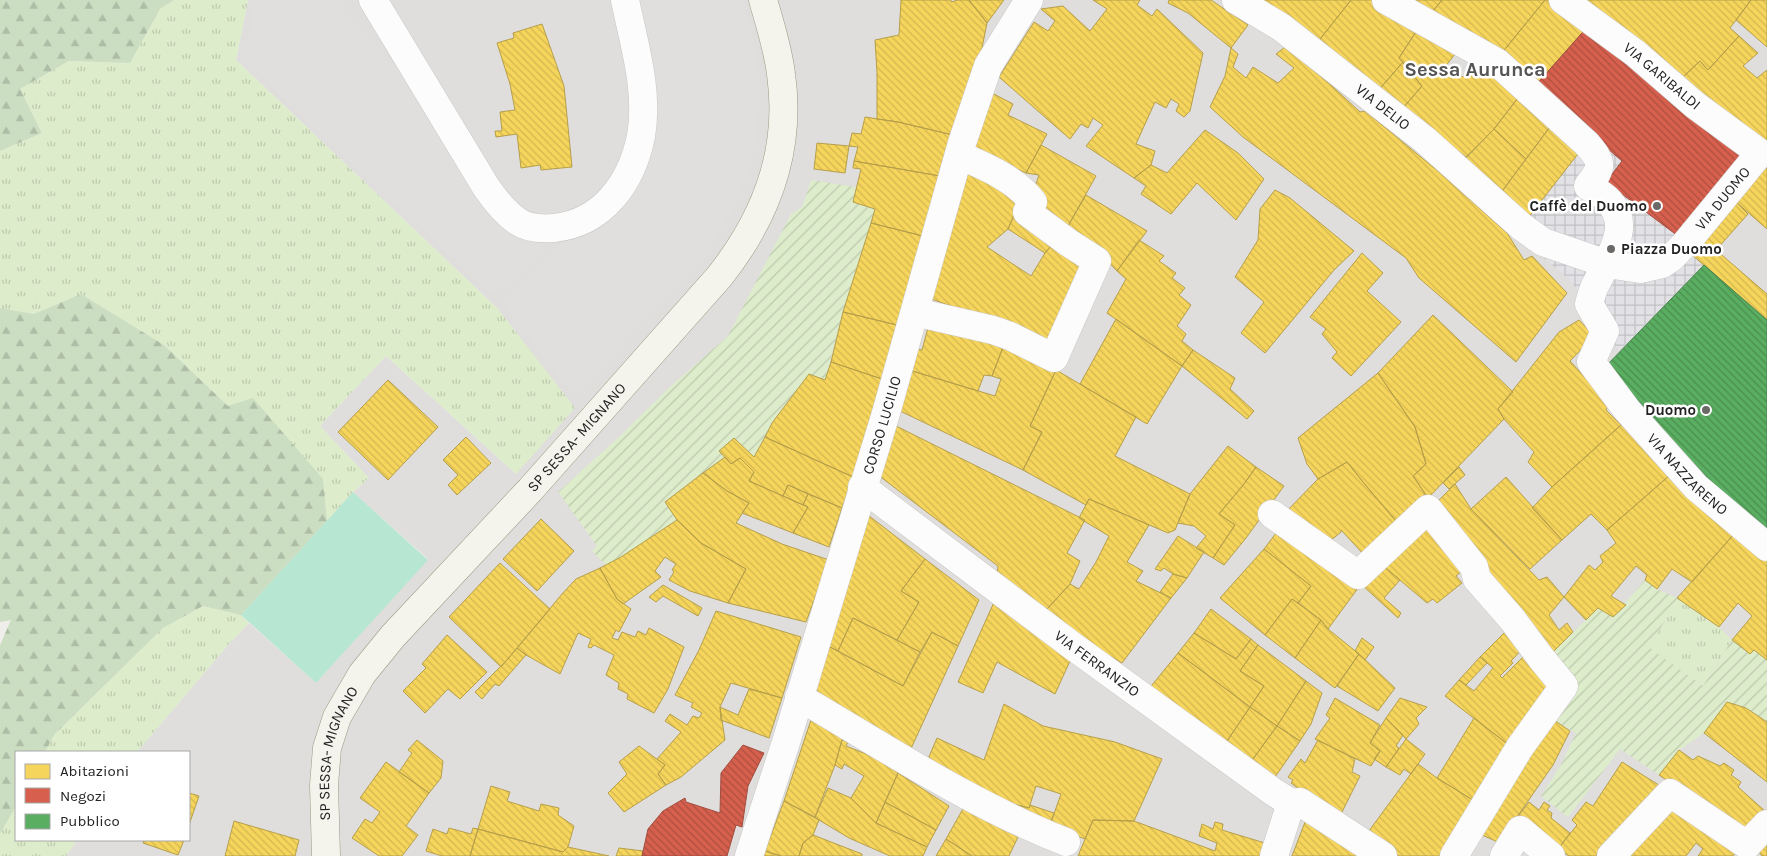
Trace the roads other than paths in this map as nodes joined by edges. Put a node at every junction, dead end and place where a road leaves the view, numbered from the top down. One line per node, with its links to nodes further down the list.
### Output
1 (373, 0): 2 (street)
2 (626, 0)
3 (763, 0): 20 (street, SP SESSA- MIGNANO)
4 (1029, 0): 9 (street, CORSO LUCILIO)
5 (1236, 0): 10 (street, VIA DELIO)
6 (1386, 0): 10 (street)
7 (1563, 0): 8 (street, VIA GARIBALDI)
8 (1760, 153): 10 (street, VIA DUOMO)
9 (959, 155): 11 (street, CORSO LUCILIO); 11 (street)
10 (1607, 264): 14 (street, VIA NAZZARENO)
11 (916, 312): 12 (street, CORSO LUCILIO)
12 (862, 487): 15 (street, CORSO LUCILIO); 16 (street, VIA FERRANZIO)
13 (1272, 514): 19 (street)
14 (1767, 546)
15 (799, 697): 18 (street); 21 (street, CORSO LUCILIO)
16 (1291, 803): 22 (street); 23 (street, VIA FERRANZIO)
17 (1767, 824): 27 (street)
18 (1066, 842)
19 (1460, 847): 24 (street)
20 (326, 856)
21 (749, 856)
22 (1274, 856)
23 (1383, 856)
24 (1497, 856)
25 (1504, 856): 26 (street)
26 (1552, 856)
27 (1611, 856)

